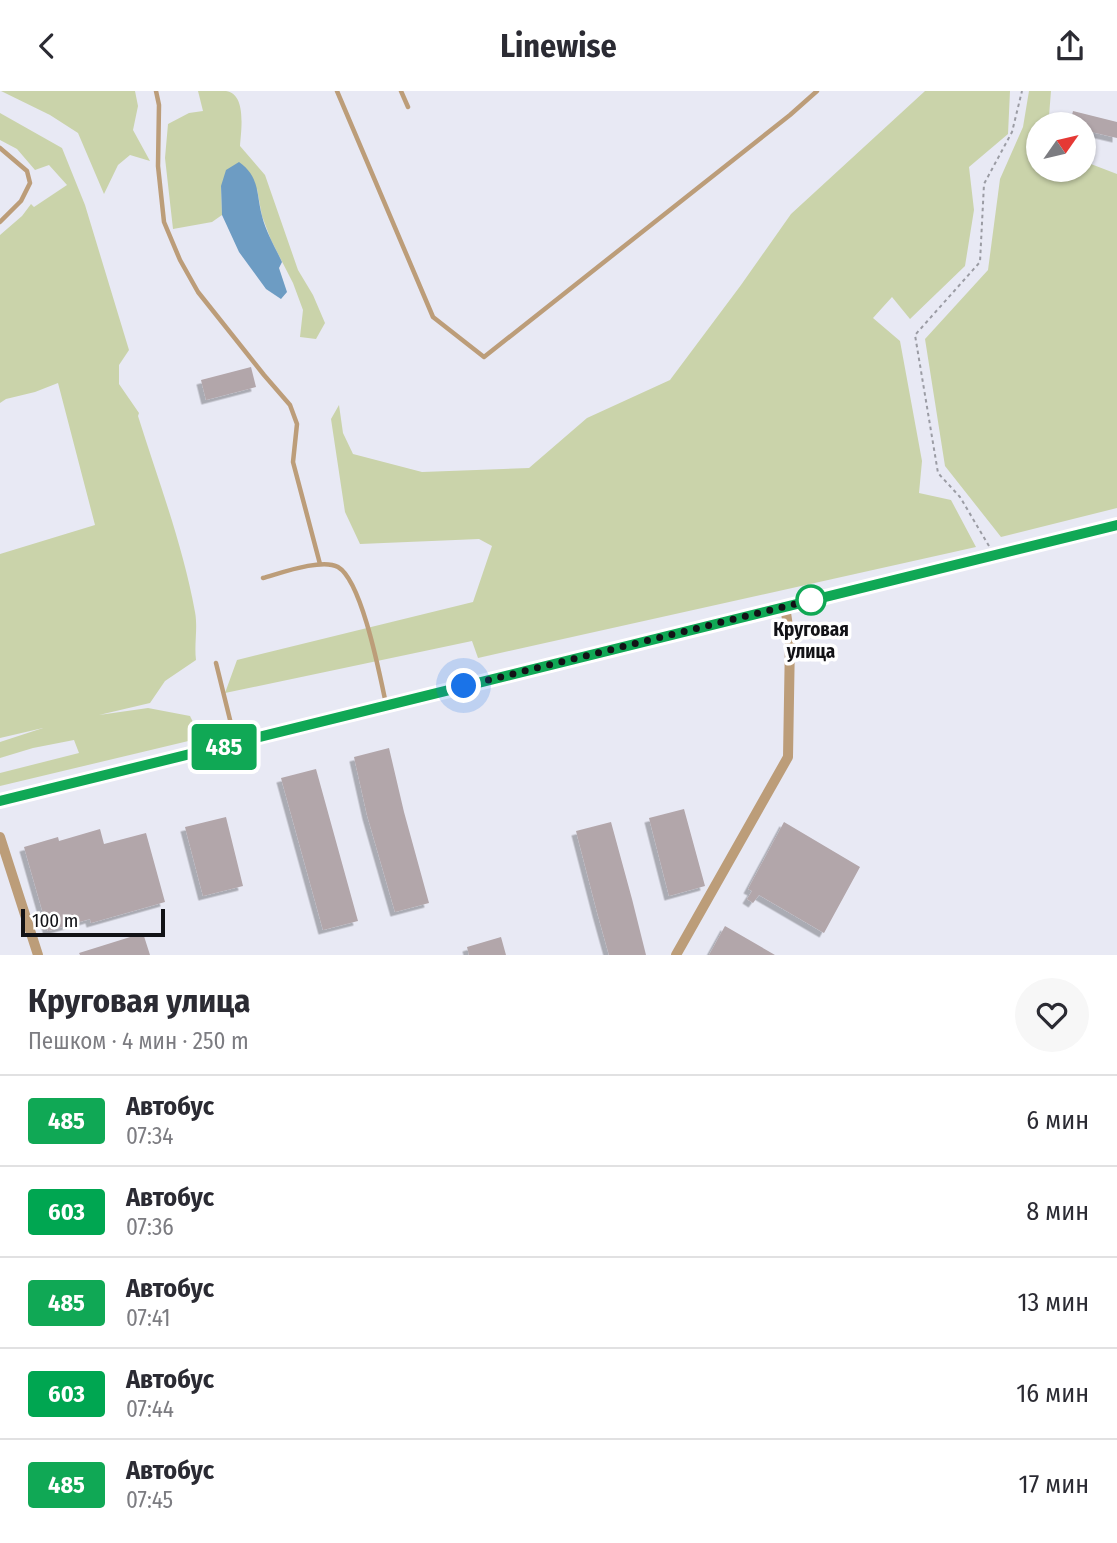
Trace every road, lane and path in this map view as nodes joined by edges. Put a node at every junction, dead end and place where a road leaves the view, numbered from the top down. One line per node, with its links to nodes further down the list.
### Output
1 (156, 91): 11 (lane)
2 (337, 91): 4 (lane)
3 (401, 91): 6 (lane)
4 (817, 91)
5 (1022, 91): 10 (path)
6 (408, 107)
7 (0, 148): 8 (lane)
8 (0, 222)
9 (1117, 525): 10 (main road)
10 (995, 555): 13 (main road)
11 (320, 564): 12 (lane); 15 (lane)
12 (263, 578)
13 (785, 606): 15 (main road); 20 (street)
14 (216, 663): 16 (lane)
15 (386, 705): 16 (main road)
16 (236, 744): 17 (main road)
17 (0, 801)
18 (0, 837): 19 (street)
19 (38, 955)
20 (676, 955)

